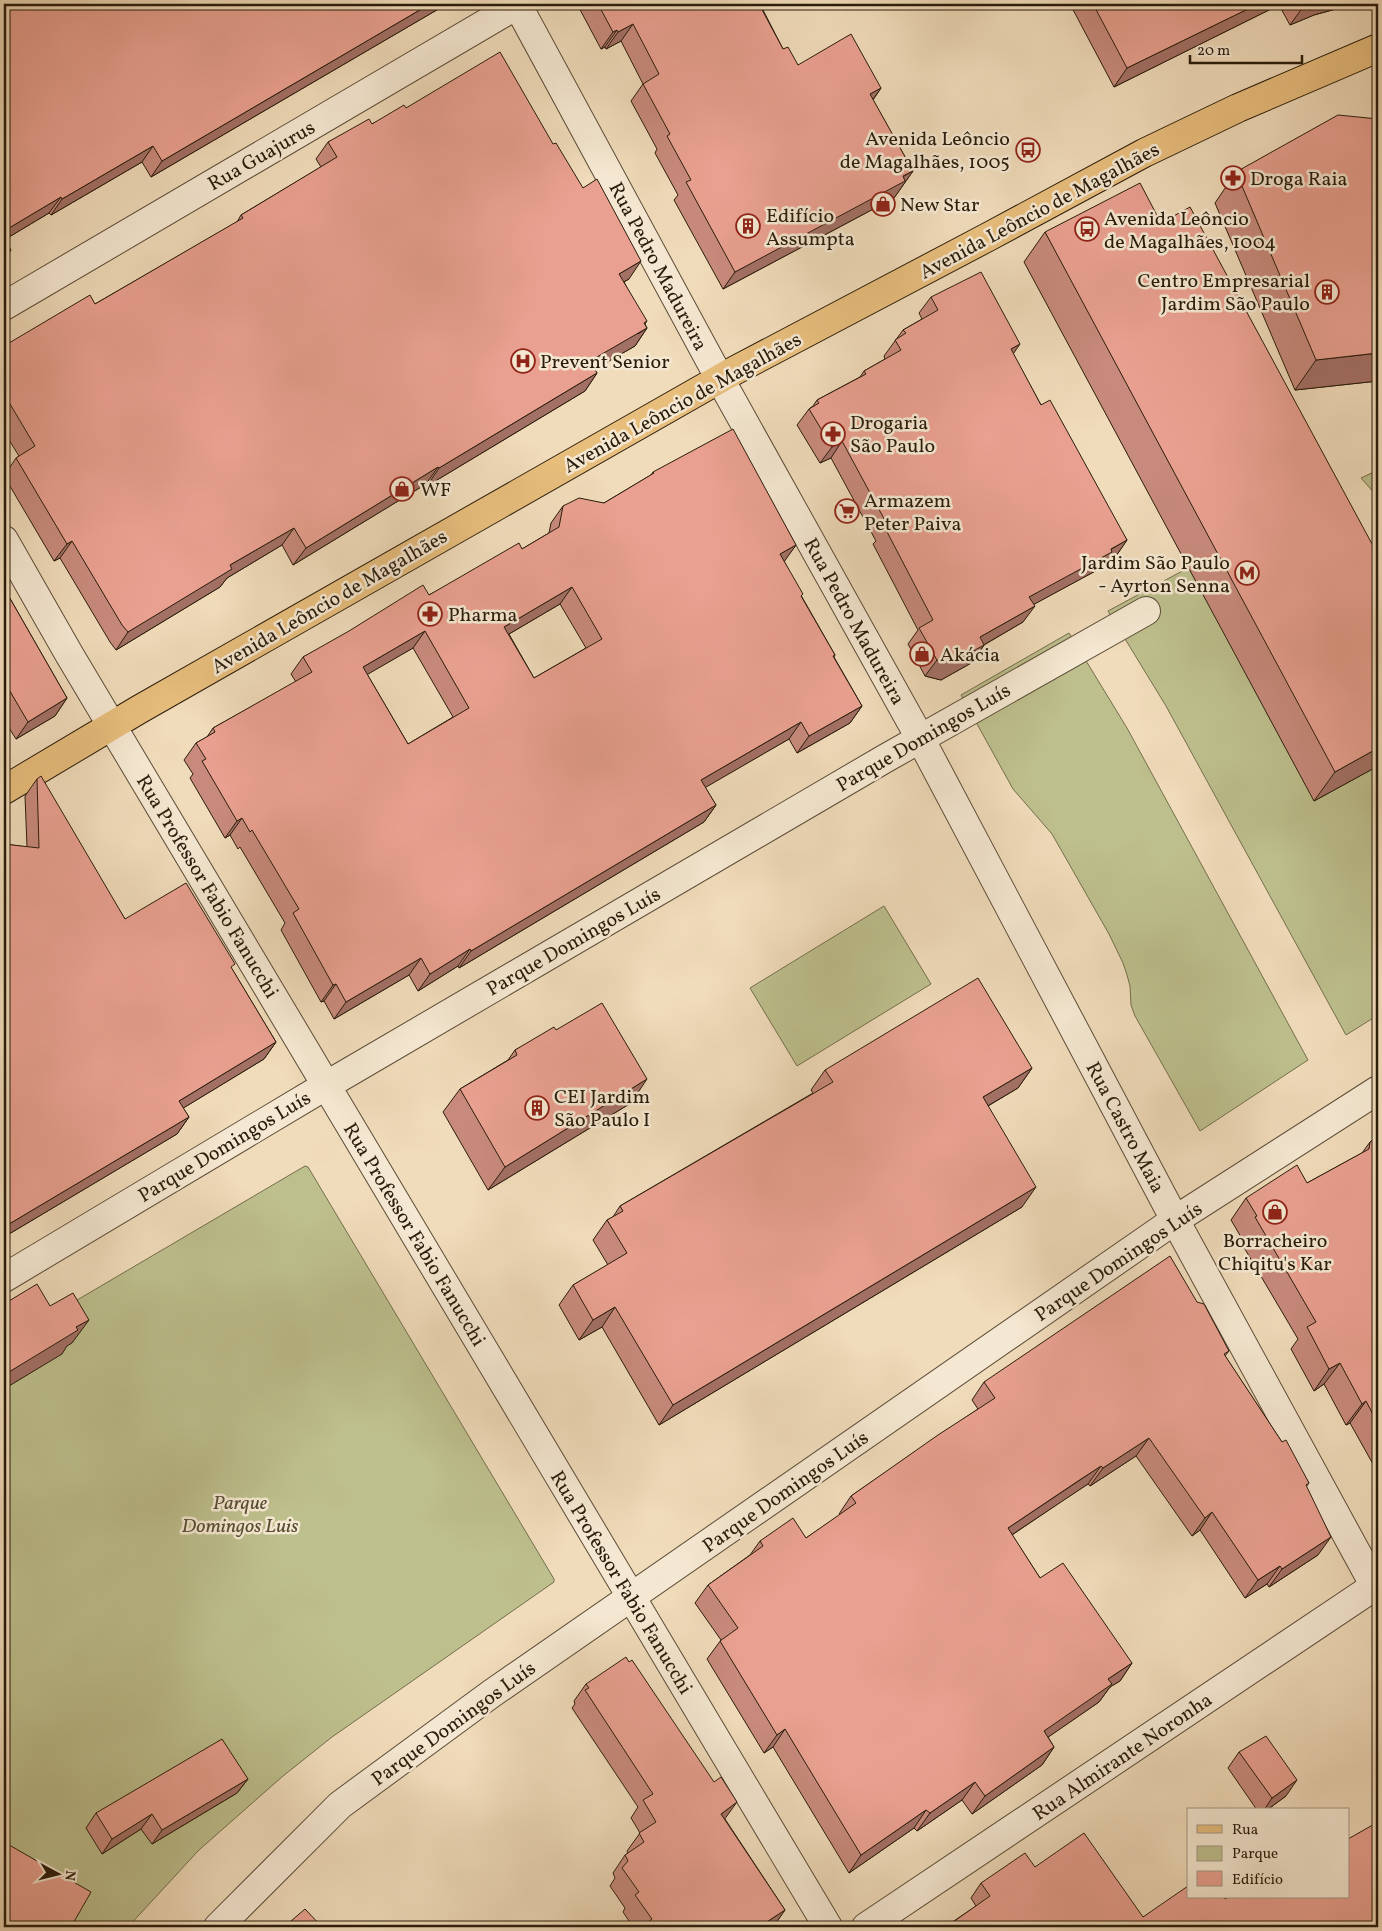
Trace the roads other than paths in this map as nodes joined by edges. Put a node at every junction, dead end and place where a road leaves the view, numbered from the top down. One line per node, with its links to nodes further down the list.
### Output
1 (517, 4): 3 (street, Rua Guajurus); 4 (street, Rua Pedro Madureira)
2 (1378, 48): 4 (main road, Avenida Leôncio de Magalhães)
3 (4, 306)
4 (720, 379): 7 (main road, Avenida Leôncio de Magalhães); 8 (street, Rua Pedro Madureira)
5 (4, 540): 7 (street, Rua Professor Fabio Fanucchi)
6 (1146, 612): 8 (street, Parque Domingos Luís)
7 (112, 725): 9 (main road, Avenida Leôncio de Magalhães); 10 (street, Rua Professor Fabio Fanucchi)
8 (920, 738): 10 (street, Parque Domingos Luís); 12 (street, Rua Castro Maia)
9 (4, 790)
10 (327, 1085): 13 (street, Parque Domingos Luís); 15 (street, Rua Professor Fabio Fanucchi)
11 (1378, 1090): 12 (street, Parque Domingos Luís)
12 (1176, 1220): 14 (street, Rua Castro Maia); 15 (street, Parque Domingos Luís)
13 (4, 1278)
14 (1377, 1587): 18 (street, Rua Almirante Noronha)
15 (632, 1598): 16 (street, Parque Domingos Luís); 17 (street, Rua Professor Fabio Fanucchi)
16 (218, 1927)
17 (828, 1927)
18 (866, 1927)

